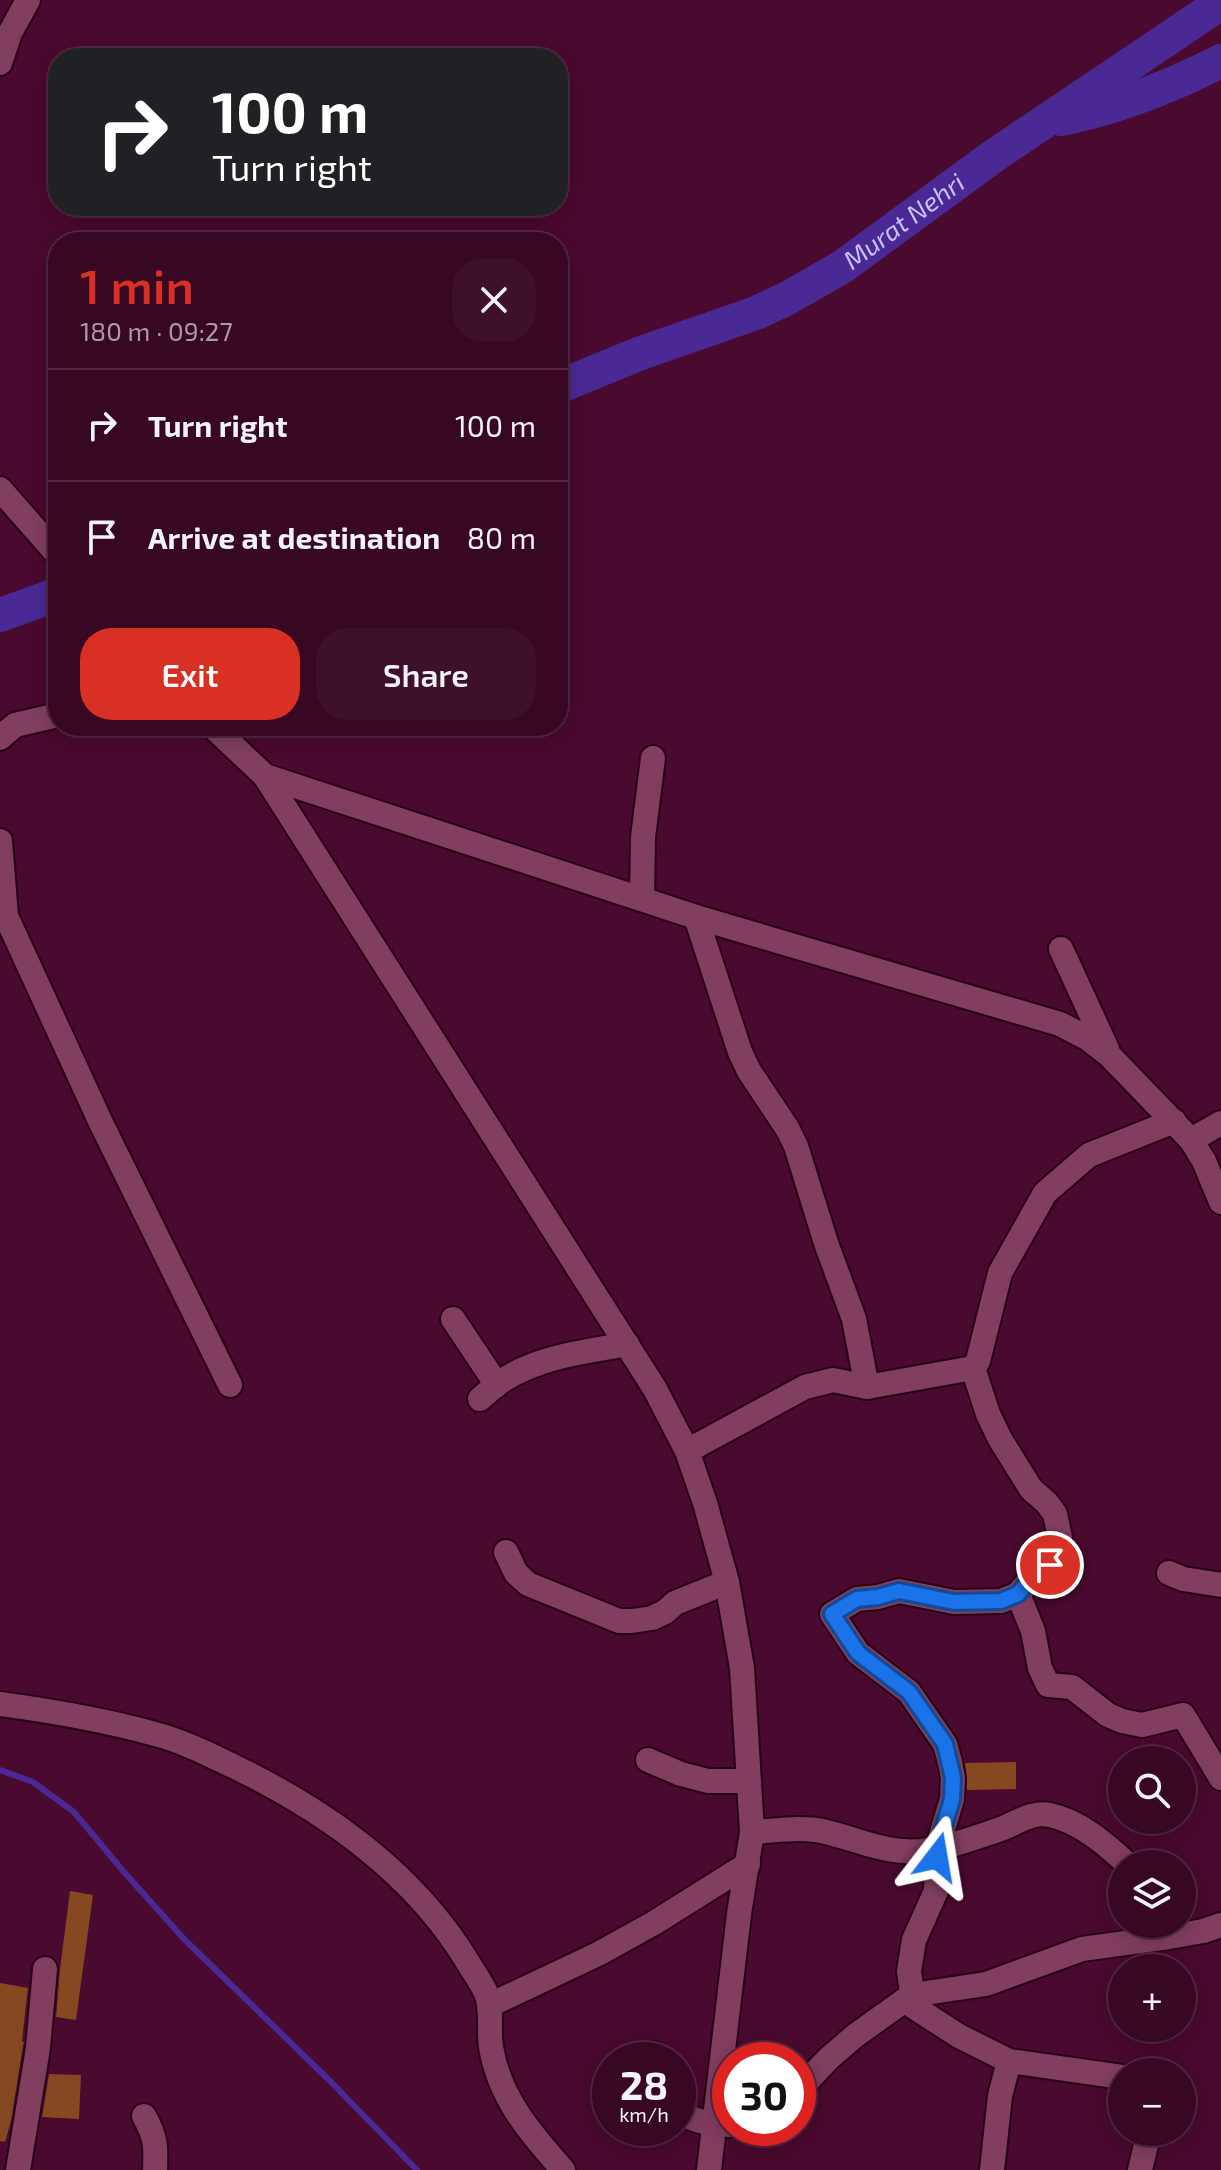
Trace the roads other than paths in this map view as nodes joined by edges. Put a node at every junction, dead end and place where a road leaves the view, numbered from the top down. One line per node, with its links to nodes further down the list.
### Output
1 (28, 0): 2 (street)
2 (0, 63)
3 (0, 489): 4 (street)
4 (48, 544)
5 (48, 717): 7 (street)
6 (223, 736): 9 (street)
7 (0, 738)
8 (653, 758): 11 (street)
9 (265, 776): 11 (street); 20 (street)
10 (0, 841): 22 (street)
11 (642, 898): 12 (street)
12 (696, 917): 14 (street); 23 (street)
13 (1061, 949): 14 (street)
14 (1109, 1055): 15 (street)
15 (1174, 1121): 17 (street); 21 (street)
16 (1221, 1123): 17 (street)
17 (1191, 1140): 18 (street)
18 (1221, 1202)
19 (453, 1319): 20 (street)
20 (627, 1344): 24 (street)
21 (973, 1368): 23 (street); 29 (street)
22 (230, 1385)
23 (867, 1387): 24 (street)
24 (687, 1451): 27 (street)
25 (506, 1552): 27 (street)
26 (1169, 1573): 28 (street)
27 (727, 1582): 33 (street)
28 (1221, 1585)
29 (1018, 1594): 32 (street); 35 (street)
30 (0, 1704): 43 (street)
31 (648, 1760): 33 (street)
32 (1221, 1778)
33 (749, 1781): 34 (street)
34 (752, 1832): 35 (street); 37 (street)
35 (937, 1849): 36 (street); 42 (street)
36 (1109, 1850)
37 (748, 1864): 43 (street); 44 (street)
38 (1221, 1925): 39 (street)
39 (1196, 1931)
40 (1134, 1938): 42 (street)
41 (45, 1969): 51 (street)
42 (912, 1995): 45 (street); 46 (street)
43 (490, 2005): 53 (street)
44 (729, 2042)
45 (1009, 2061): 47 (street); 55 (street)
46 (816, 2072)
47 (1108, 2075)
48 (144, 2116): 52 (street)
49 (716, 2146): 54 (street)
50 (1146, 2146): 56 (street)
51 (18, 2170)
52 (155, 2170)
53 (563, 2170)
54 (709, 2170)
55 (992, 2170)
56 (1140, 2170)

